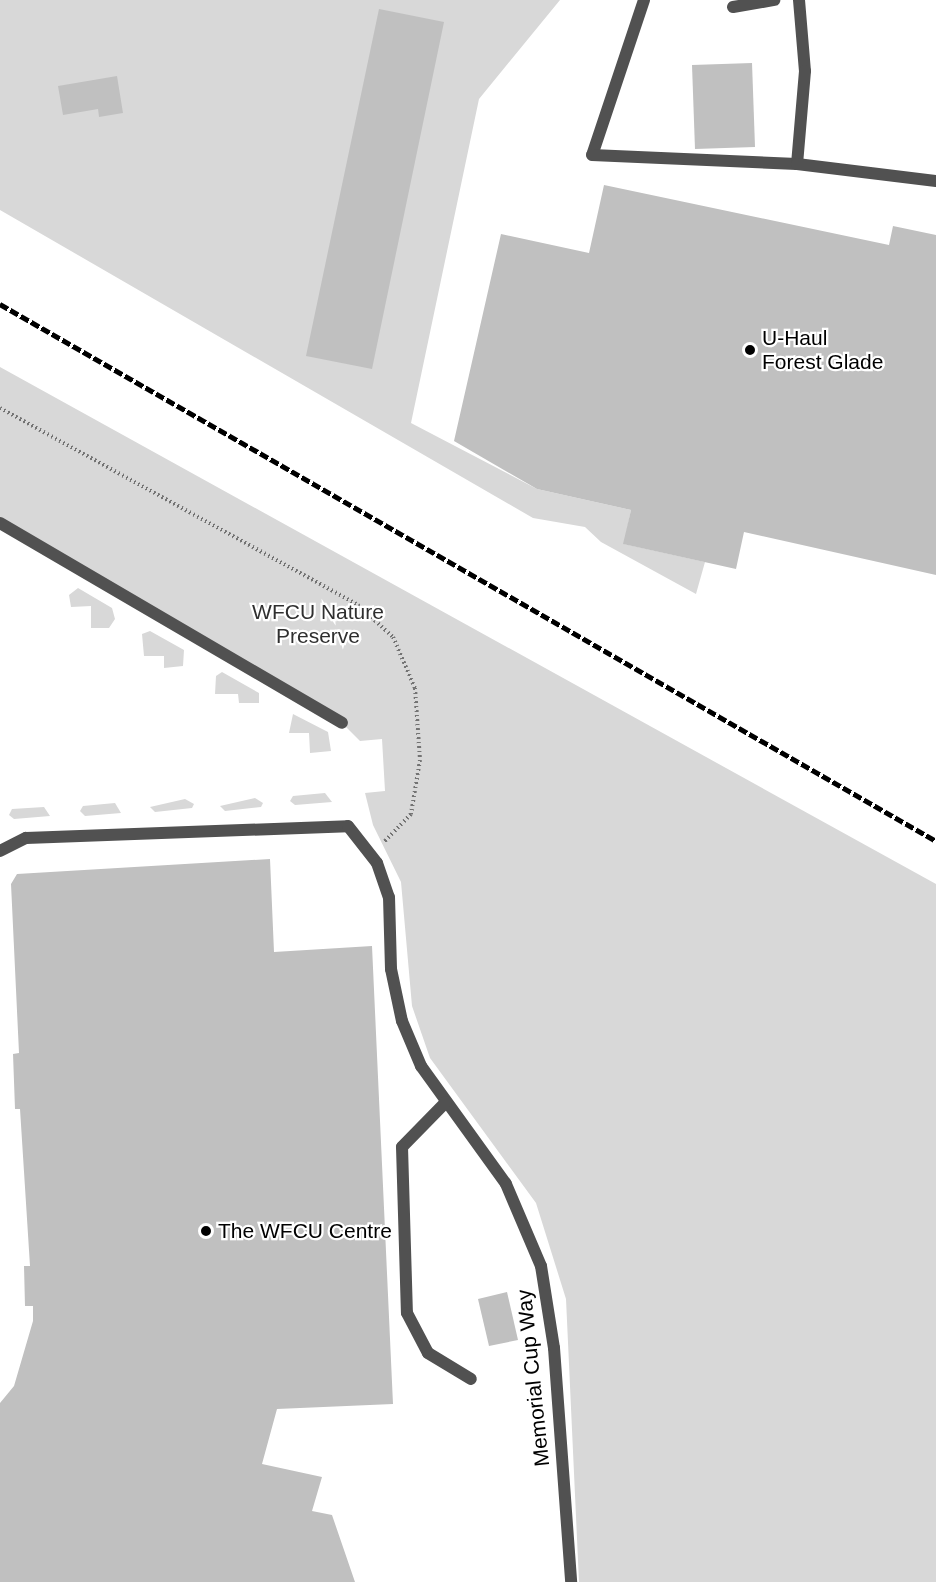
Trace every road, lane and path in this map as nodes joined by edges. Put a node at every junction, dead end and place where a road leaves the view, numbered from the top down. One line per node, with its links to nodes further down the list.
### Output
1 (644, 0): 5 (street)
2 (774, 0): 4 (street)
3 (799, 0): 5 (street)
4 (733, 7)
5 (797, 164): 6 (street)
6 (936, 181)
7 (0, 408): 10 (path)
8 (0, 524): 9 (street)
9 (342, 723)
10 (384, 841)
11 (0, 851): 12 (street, Memorial Cup Way)
12 (447, 1102): 13 (street); 14 (street, Memorial Cup Way)
13 (471, 1379)
14 (571, 1582)

